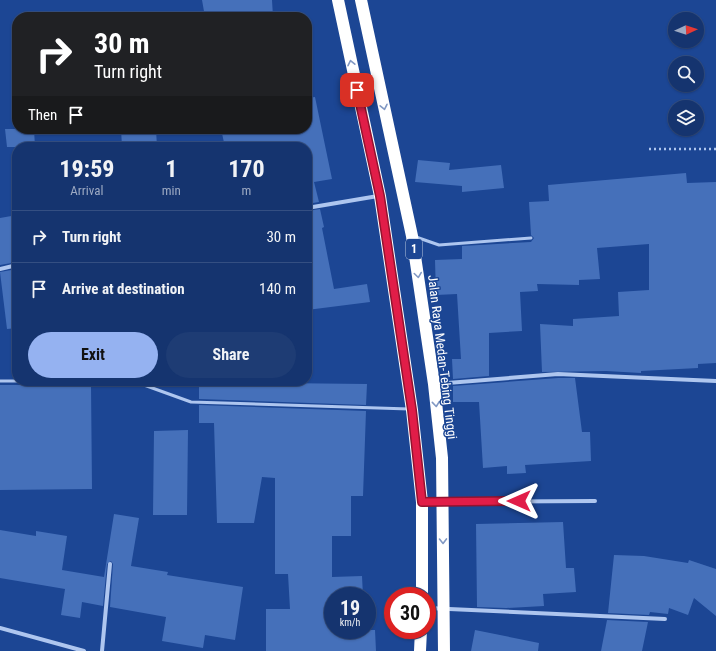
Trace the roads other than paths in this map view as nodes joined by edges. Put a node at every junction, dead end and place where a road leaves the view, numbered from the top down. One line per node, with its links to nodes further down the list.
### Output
1 (338, 0): 3 (highway, 1, one-way to 1)
2 (361, 0): 5 (highway, Jalan Raya Medan-Tebing Tinggi / 1, one-way to 5)
3 (380, 196): 4 (street); 14 (highway, 1)
4 (312, 207)
5 (412, 236): 6 (lane); 12 (highway, Jalan Raya Medan-Tebing Tinggi / 1, one-way to 12)
6 (531, 238)
7 (12, 266): 8 (street)
8 (0, 269)
9 (0, 381): 10 (lane)
10 (12, 381)
11 (716, 381): 12 (street)
12 (434, 384): 17 (highway, Jalan Raya Medan-Tebing Tinggi / 1, one-way to 17)
13 (147, 386): 14 (lane)
14 (412, 410): 16 (highway, 1)
15 (596, 501): 17 (street)
16 (422, 502): 17 (street); 19 (highway, 1)
17 (442, 502): 21 (highway, Jalan Raya Medan-Tebing Tinggi / 1, one-way to 21)
18 (110, 564): 26 (street)
19 (422, 587)
20 (436, 608): 21 (street)
21 (444, 608): 22 (street); 28 (highway, Jalan Raya Medan-Tebing Tinggi / 1)
22 (665, 619)
23 (0, 628): 25 (street)
24 (421, 639): 27 (highway)
25 (84, 651)
26 (102, 651)
27 (420, 651)
28 (444, 651)

